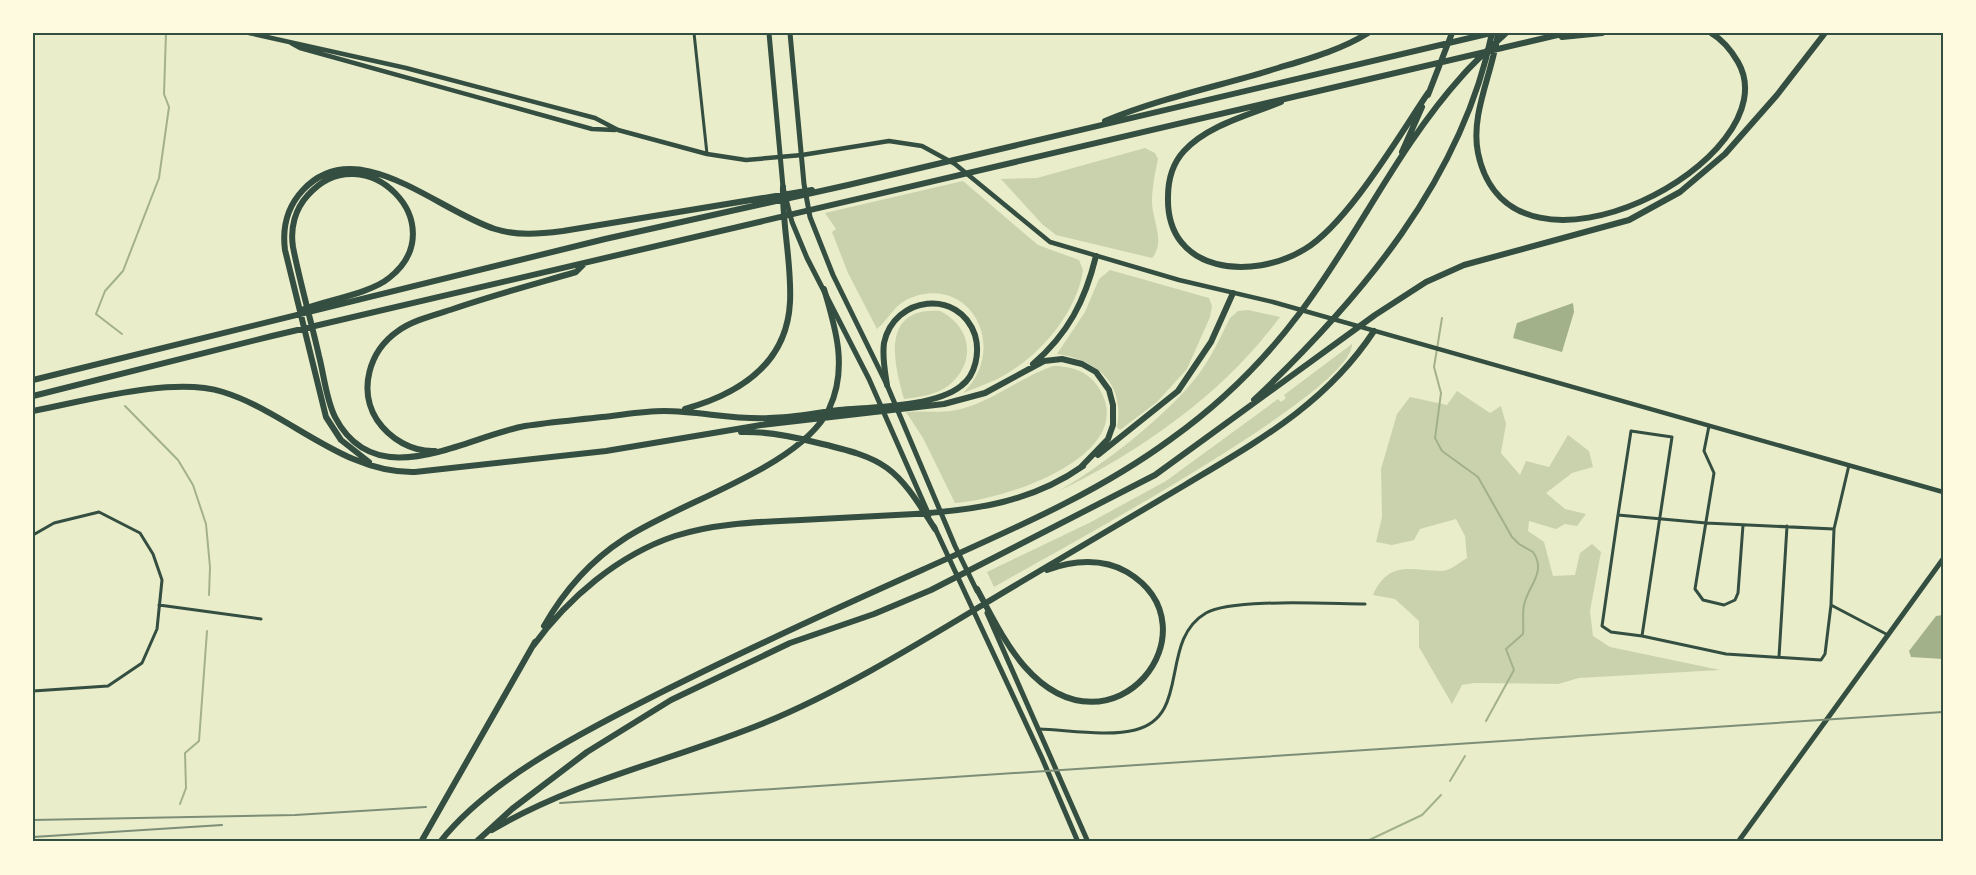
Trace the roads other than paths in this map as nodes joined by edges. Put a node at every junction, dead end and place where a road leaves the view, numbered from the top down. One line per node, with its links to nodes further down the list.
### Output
1 (249, 33): 15 (main road)
2 (694, 33): 20 (street)
3 (770, 33): 22 (main road)
4 (790, 33): 21 (main road)
5 (1368, 33): 18 (highway)
6 (1452, 33): 16 (highway)
7 (1492, 33): 18 (highway); 41 (highway)
8 (1498, 33): 12 (highway)
9 (1506, 33): 23 (highway)
10 (1566, 33): 14 (highway)
11 (1602, 33): 14 (highway)
12 (1711, 33)
13 (1825, 33): 41 (highway)
14 (1537, 40): 17 (highway)
15 (291, 42): 19 (main road); 19 (main road)
16 (1428, 93): 17 (highway); 23 (highway)
17 (1301, 94): 27 (highway)
18 (1087, 129): 24 (highway)
19 (618, 130): 20 (main road)
20 (707, 154): 22 (main road)
21 (802, 155): 22 (main road); 26 (main road); 34 (main road)
22 (781, 157): 25 (main road)
23 (1395, 166): 72 (highway)
24 (848, 185): 30 (highway); 47 (highway)
25 (783, 187): 28 (main road); 39 (highway)
26 (1096, 256): 29 (main road); 32 (highway)
27 (583, 265): 35 (highway); 44 (highway)
28 (824, 289): 54 (main road); 66 (highway)
29 (1233, 293): 31 (main road); 46 (highway)
30 (279, 319): 33 (highway); 44 (highway)
31 (1374, 331): 42 (main road); 58 (highway)
32 (1025, 370): 36 (highway); 46 (highway)
33 (33, 380)
34 (887, 385): 36 (highway); 59 (main road)
35 (33, 396)
36 (923, 404): 37 (highway)
37 (866, 410): 40 (highway); 40 (highway)
38 (33, 411): 47 (highway)
39 (679, 411): 40 (highway); 44 (highway)
40 (810, 417): 43 (highway)
41 (1234, 419): 70 (highway)
42 (1709, 424): 45 (main road); 51 (street)
43 (709, 435): 47 (highway); 54 (highway)
44 (453, 447)
45 (1849, 465): 48 (main road); 55 (street)
46 (1080, 468): 66 (highway)
47 (385, 469)
48 (1943, 492)
49 (1618, 514): 50 (street); 50 (street); 65 (street)
50 (1662, 519): 51 (street); 65 (street)
51 (1706, 523): 52 (street); 52 (street)
52 (1743, 525): 53 (street)
53 (1787, 526): 55 (street); 67 (street)
54 (935, 529): 73 (main road)
55 (1834, 529): 62 (street)
56 (33, 535): 61 (street)
57 (1943, 559): 64 (main road)
58 (1027, 579): 59 (highway); 70 (highway)
59 (976, 589): 69 (main road)
60 (1365, 604): 69 (street)
61 (159, 605): 63 (street); 68 (street)
62 (1831, 605): 64 (street); 67 (street)
63 (261, 619)
64 (1888, 635): 75 (main road)
65 (1642, 636): 67 (street)
66 (533, 646): 71 (highway)
67 (1779, 657)
68 (33, 691)
69 (1039, 729): 74 (main road)
70 (478, 840)
71 (421, 842)
72 (440, 842)
73 (1078, 842)
74 (1088, 842)
75 (1738, 842)

